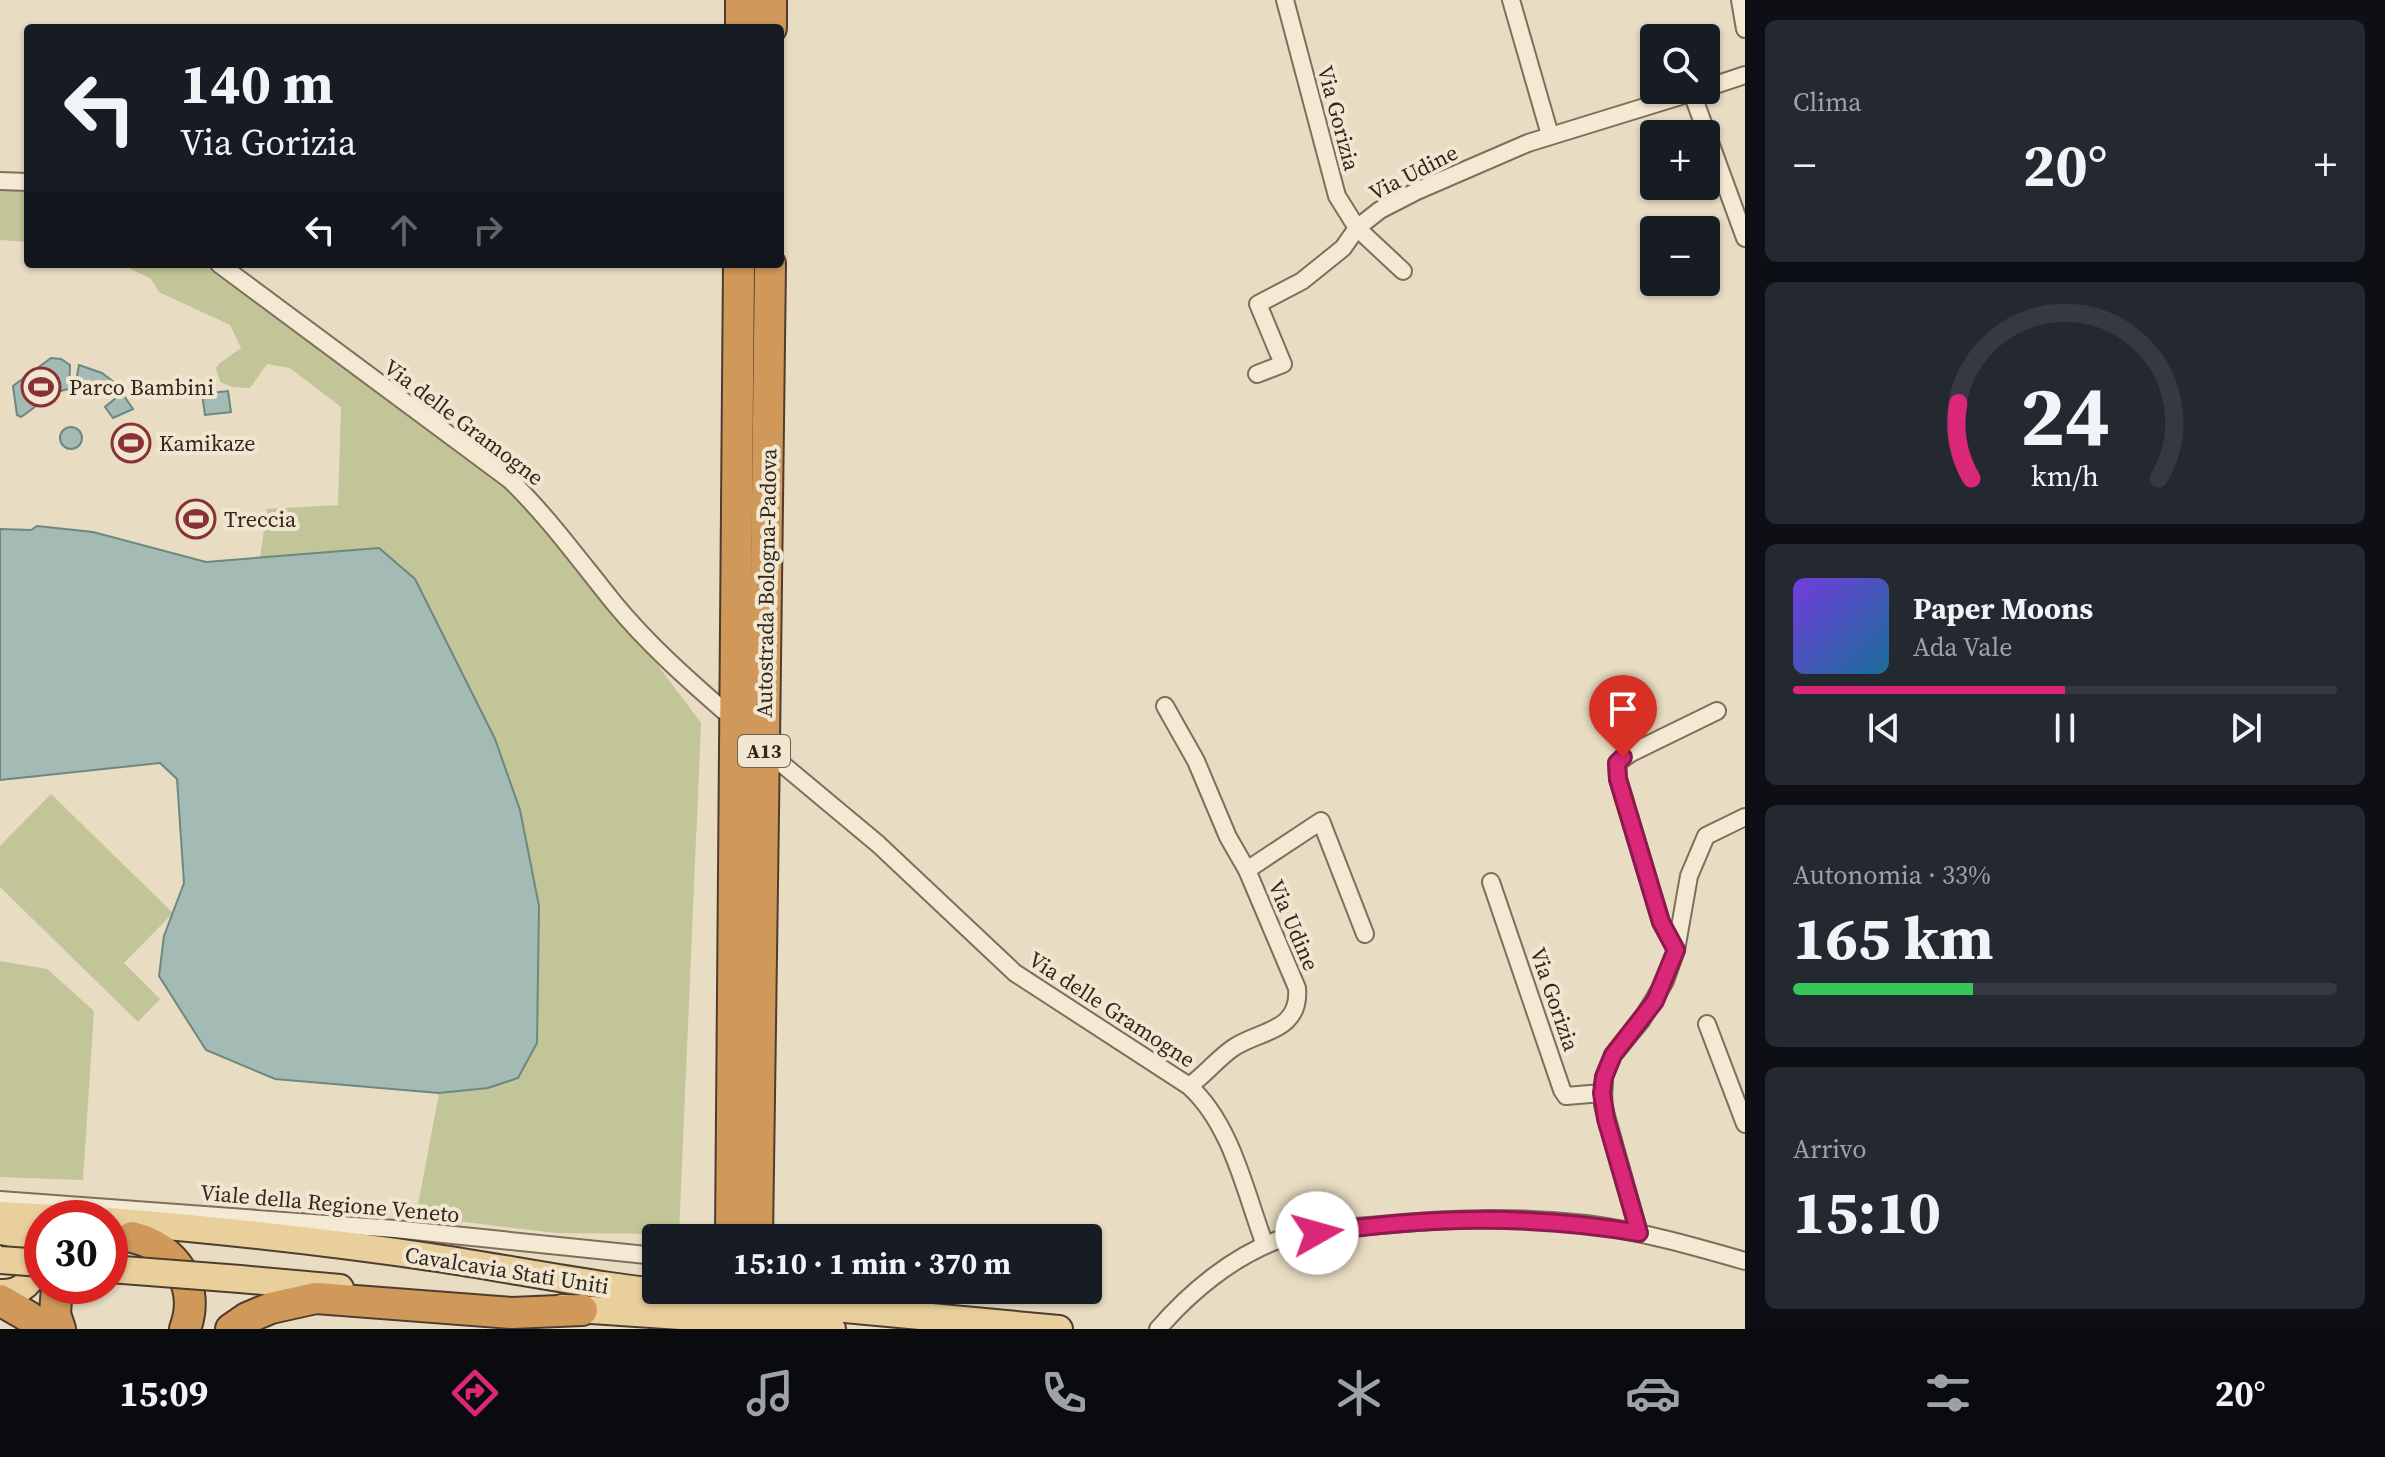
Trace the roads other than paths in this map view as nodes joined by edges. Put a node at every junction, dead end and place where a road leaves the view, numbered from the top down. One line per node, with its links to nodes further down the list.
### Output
1 (741, 0): 6 (highway)
2 (771, 0): 7 (highway)
3 (1285, 0): 16 (street, Via Gorizia)
4 (1511, 0): 13 (street)
5 (1740, 0): 8 (street)
6 (741, 24)
7 (771, 24)
8 (1745, 29)
9 (1745, 75): 10 (street, Via Udine)
10 (1720, 83)
11 (1653, 104): 13 (street, Via Udine)
12 (1703, 104): 17 (street)
13 (1550, 135): 16 (street, Via Udine)
14 (0, 181): 15 (street)
15 (24, 182)
16 (1357, 228): 21 (street, Via Gorizia); 22 (street, Via Udine)
17 (1745, 238)
18 (224, 268): 24 (street, Via delle Gramogne)
19 (739, 268): 36 (highway, Autostrada Bologna-Padova / A13)
20 (770, 268): 42 (highway, Autostrada Bologna-Padova / A13)
21 (1403, 271)
22 (1257, 374)
23 (1165, 706): 28 (street, Via Udine)
24 (724, 711)
25 (1717, 711): 31 (street)
26 (775, 758): 33 (street, Via delle Gramogne)
27 (1745, 817): 31 (street, Via Gorizia)
28 (1247, 870): 30 (street, Via Udine); 33 (street, Via Udine)
29 (1491, 882): 34 (street, Via Gorizia)
30 (1365, 934)
31 (1676, 950): 34 (street, Via Gorizia)
32 (1707, 1024): 35 (street)
33 (1189, 1086): 49 (street, Via delle Gramogne)
34 (1602, 1093): 46 (street, Via Gorizia)
35 (1745, 1124)
36 (731, 1143): 40 (highway, A13); 41 (highway, Autostrada Bologna-Padova / A13)
37 (0, 1200): 50 (street, Viale della Regione Veneto)
38 (0, 1215): 39 (main road)
39 (24, 1216)
40 (726, 1224)
41 (731, 1224)
42 (757, 1224)
43 (0, 1229): 44 (main road); 57 (main road)
44 (24, 1230)
45 (128, 1233): 55 (main road, Cavalcavia Stati Uniti)
46 (1639, 1233): 49 (street); 52 (street)
47 (128, 1235): 56 (main road)
48 (128, 1238): 67 (highway)
49 (1265, 1245): 73 (street)
50 (642, 1255)
51 (0, 1260): 53 (main road, bridge)
52 (1745, 1261)
53 (24, 1262)
54 (128, 1270): 63 (main road, Cavalcavia Stati Uniti, bridge)
55 (642, 1292)
56 (642, 1292)
57 (0, 1293)
58 (0, 1300): 65 (highway)
59 (56, 1304): 66 (highway)
60 (731, 1304): 69 (highway)
61 (757, 1304): 70 (highway)
62 (707, 1309): 63 (main road, Cavalcavia Stati Uniti); 64 (main road, Cavalcavia Stati Uniti, bridge)
63 (582, 1310): 68 (highway)
64 (802, 1316): 71 (main road); 72 (main road, Cavalcavia Stati Uniti)
65 (42, 1329)
66 (60, 1329)
67 (185, 1329)
68 (231, 1329)
69 (731, 1329)
70 (756, 1329)
71 (832, 1329)
72 (1059, 1329)
73 (1158, 1329)

